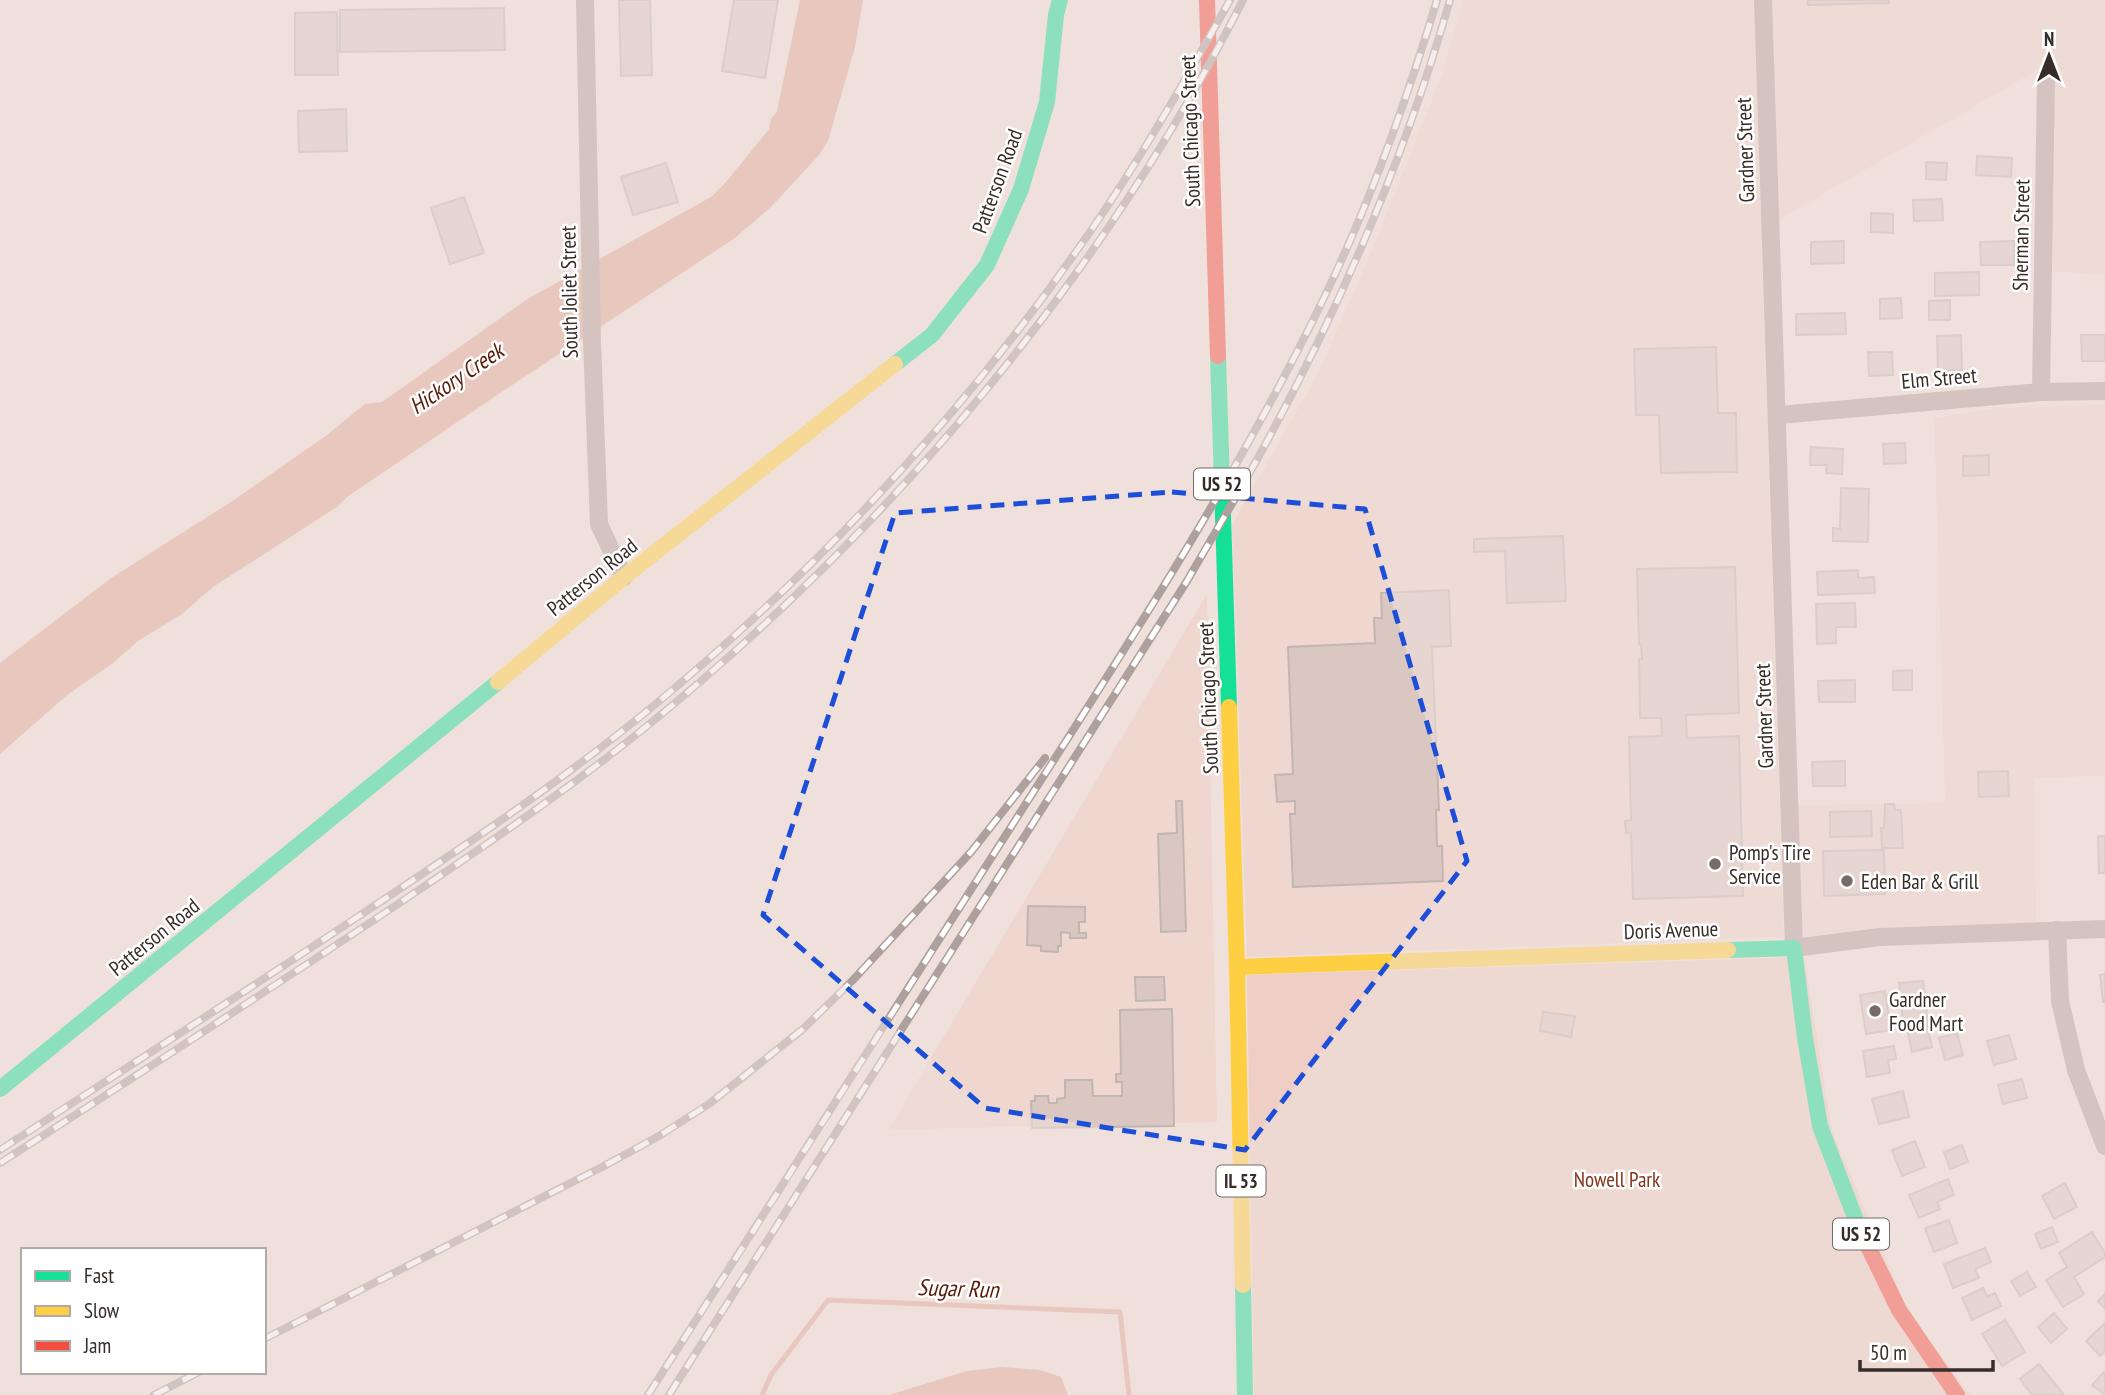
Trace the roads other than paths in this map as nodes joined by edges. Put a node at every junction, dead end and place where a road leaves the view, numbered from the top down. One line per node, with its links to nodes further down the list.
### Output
1 (585, 0): 9 (street, South Joliet Street)
2 (1060, 0): 9 (main road, Patterson Road)
3 (1207, 0): 13 (main road, South Chicago Street / US 52)
4 (1763, 0): 8 (street, Gardner Street)
5 (2046, 78): 7 (street, Sherman Street)
6 (2105, 391): 7 (street, Elm Street)
7 (2041, 392): 8 (street, Elm Street)
8 (1778, 415): 12 (street, Gardner Street)
9 (624, 577): 14 (main road, Patterson Road)
10 (2105, 929): 11 (street, Doris Avenue)
11 (2057, 930): 12 (street, Doris Avenue); 15 (street)
12 (1794, 948): 13 (main road, Doris Avenue); 17 (main road, Gardner Street / US 52)
13 (1237, 967): 16 (main road, South Chicago Street / IL 53)
14 (0, 1089)
15 (2105, 1146)
16 (1245, 1395)
17 (1957, 1395)

